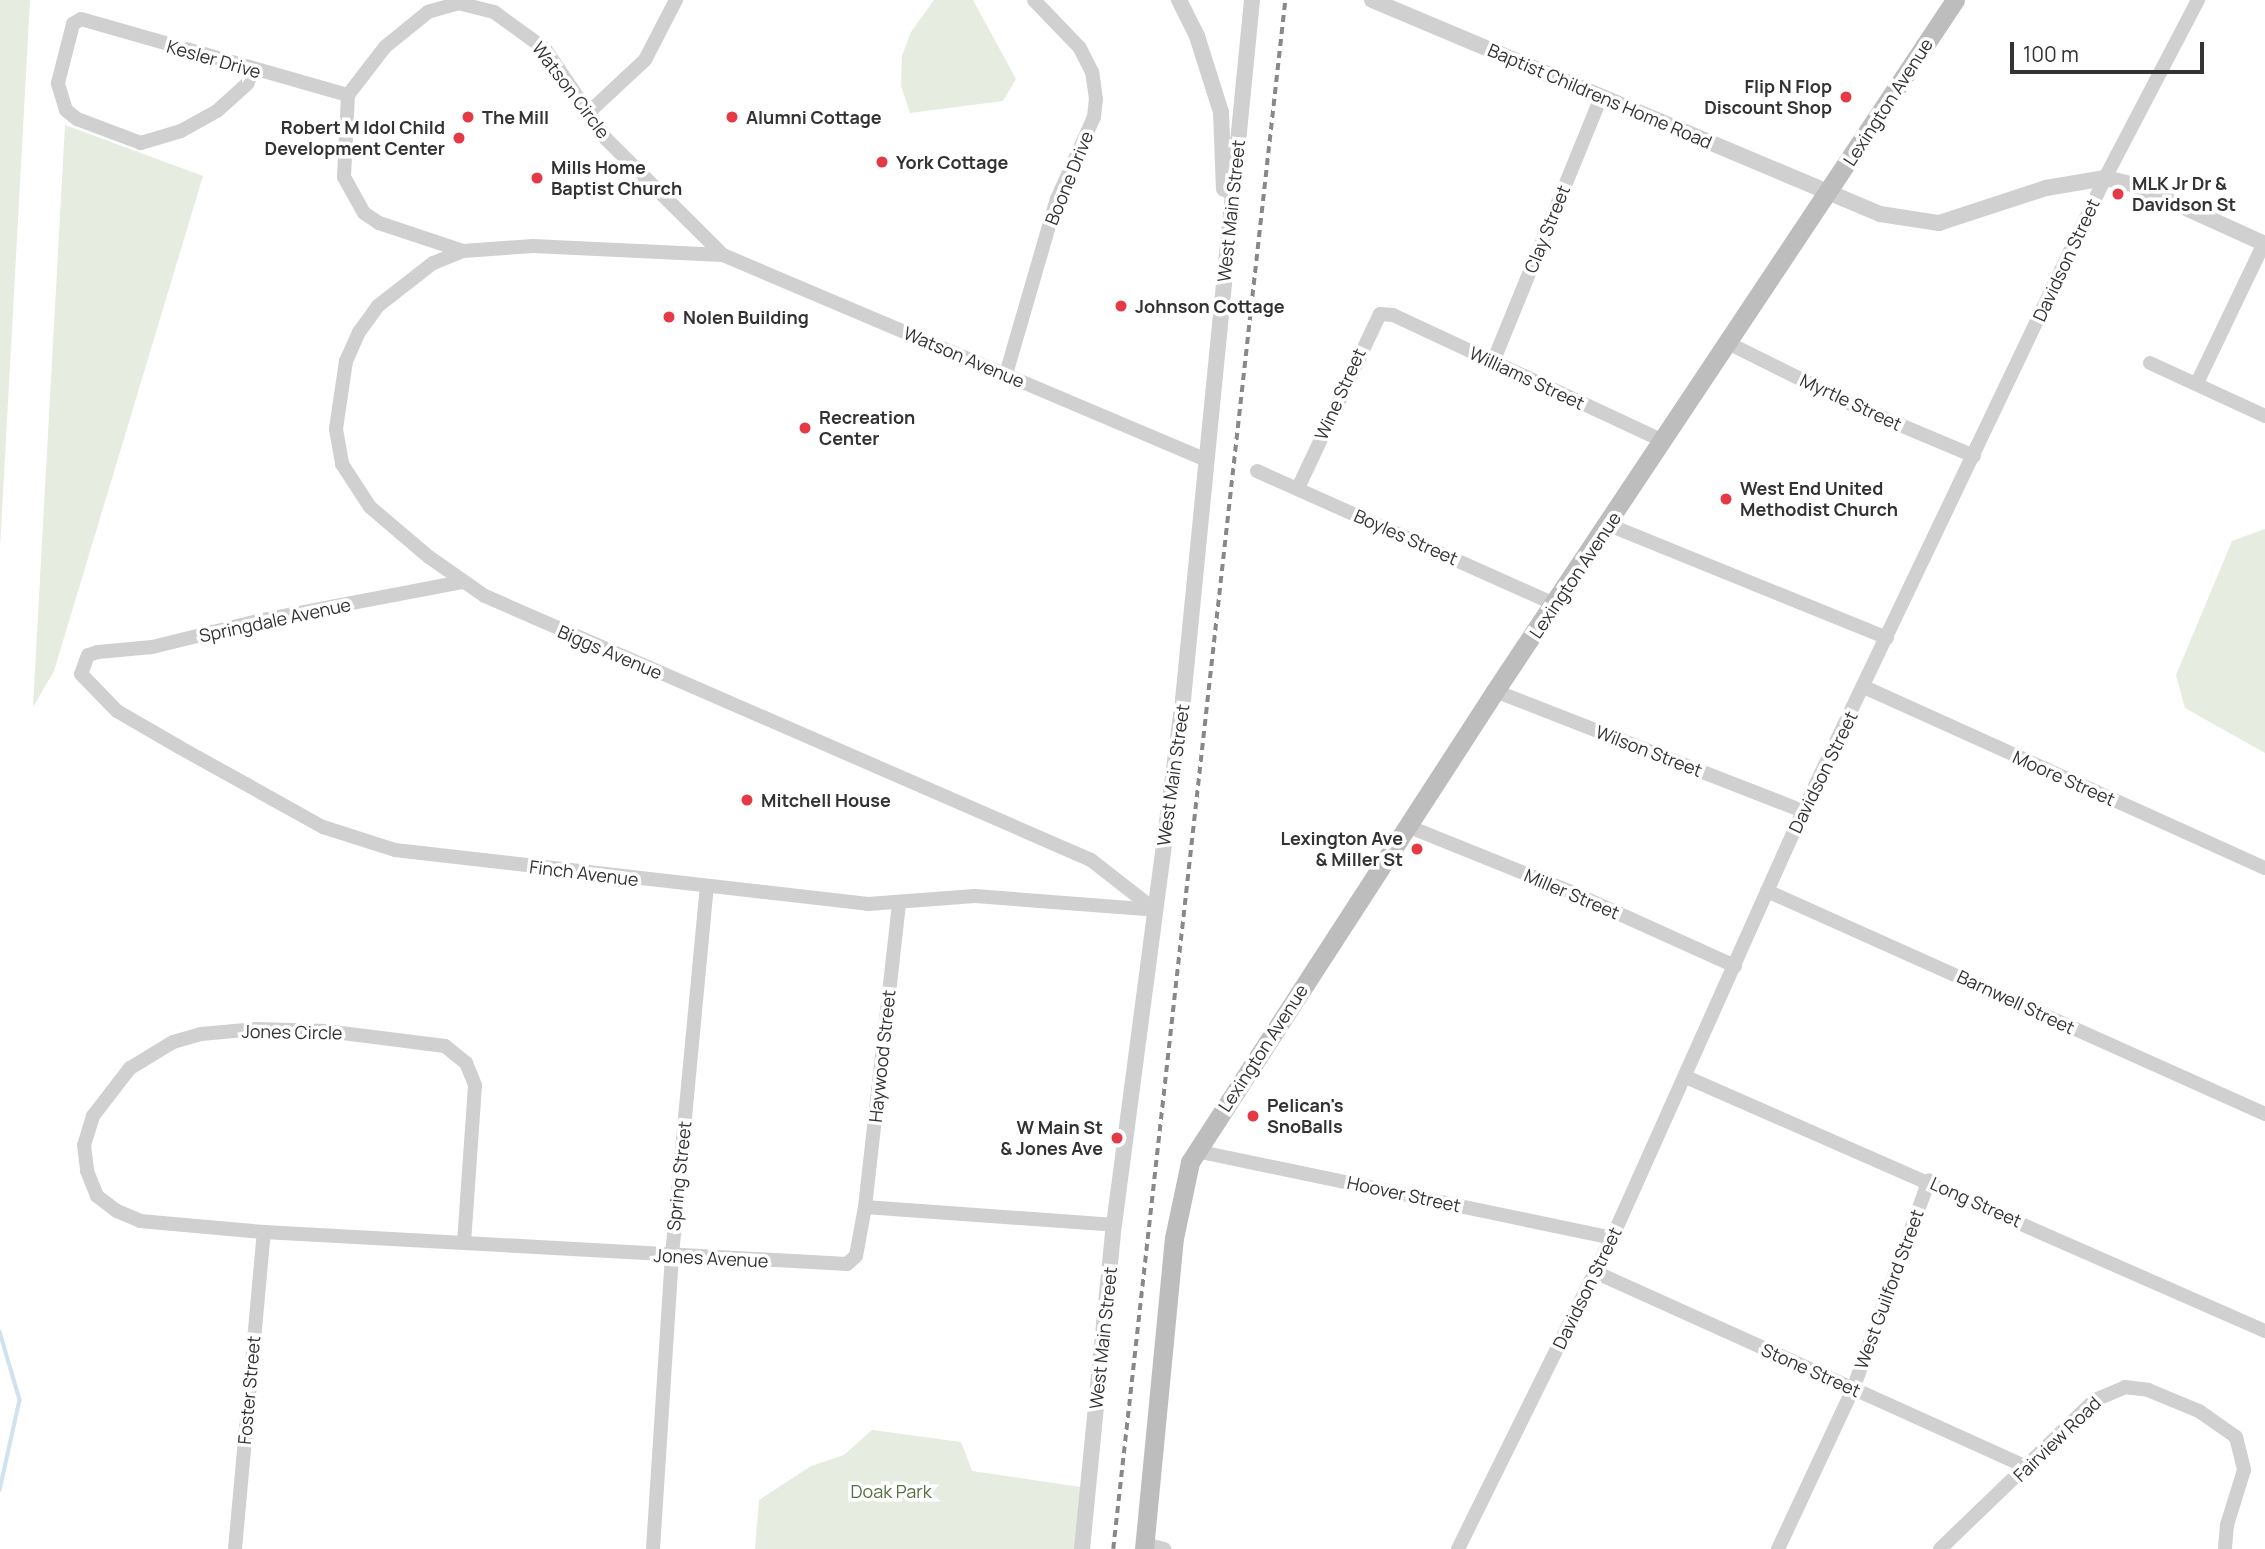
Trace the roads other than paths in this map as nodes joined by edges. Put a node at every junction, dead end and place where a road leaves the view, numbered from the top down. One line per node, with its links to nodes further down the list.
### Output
1 (676, 0): 12 (street)
2 (1034, 0): 23 (street, Boone Drive)
3 (1179, 0): 18 (street)
4 (1252, 0): 18 (street, West Main Street)
5 (1372, 0): 11 (street, Baptist Childrens Home Road)
6 (1955, 0): 14 (main road, Lexington Avenue)
7 (2198, 0): 13 (street, Davidson Street)
8 (497, 6): 10 (street, Watson Circle); 12 (street, Watson Circle)
9 (253, 71): 9 (street, Kesler Drive); 10 (street, Kesler Drive)
10 (348, 95): 16 (street)
11 (1601, 97): 14 (street, Baptist Childrens Home Road); 21 (street, Clay Street)
12 (587, 114): 17 (street, Watson Circle)
13 (2105, 178): 14 (street, Baptist Childrens Home Road); 15 (street); 27 (street, Davidson Street)
14 (1829, 191): 20 (main road, Lexington Avenue)
15 (2265, 243): 24 (street)
16 (463, 251): 17 (street); 32 (street, Biggs Avenue)
17 (723, 255): 23 (street, Watson Avenue)
18 (1221, 306): 28 (street, West Main Street)
19 (1393, 315): 21 (street, Williams Street); 30 (street, Wine Street)
20 (1730, 344): 26 (main road, Lexington Avenue); 27 (street, Myrtle Street)
21 (1493, 362): 26 (street, Williams Street)
22 (2150, 363): 24 (street)
23 (1006, 374): 28 (street, Watson Avenue)
24 (2197, 383): 25 (street)
25 (2265, 416)
26 (1662, 441): 31 (main road, Lexington Avenue)
27 (1974, 456): 34 (street, Davidson Street)
28 (1205, 458): 44 (street, West Main Street)
29 (1257, 471): 30 (street, Boyles Street)
30 (1297, 488): 33 (street, Boyles Street)
31 (1609, 525): 33 (main road, Lexington Avenue); 34 (street)
32 (462, 582): 35 (street, Springdale Avenue); 44 (street, Biggs Avenue)
33 (1555, 604): 37 (main road, Lexington Avenue)
34 (1888, 638): 36 (street, Davidson Street)
35 (88, 655): 41 (street, Finch Avenue)
36 (1864, 687): 38 (street, Davidson Street); 40 (street, Moore Street)
37 (1495, 691): 38 (street, Wilson Street); 39 (main road, Lexington Avenue)
38 (1803, 811): 42 (street, Davidson Street)
39 (1407, 826): 45 (street, Miller Street); 48 (main road, Lexington Avenue)
40 (2265, 868)
41 (707, 888): 43 (street, Finch Avenue); 55 (street, Spring Street)
42 (1767, 891): 45 (street, Davidson Street); 47 (street, Barnwell Street)
43 (899, 905): 44 (street, Finch Avenue); 50 (street, Haywood Street)
44 (1155, 910): 51 (street, West Main Street)
45 (1735, 966): 46 (street, Davidson Street)
46 (1686, 1077): 49 (street, Long Street); 53 (street, Davidson Street)
47 (2265, 1114)
48 (1196, 1151): 53 (street, Hoover Street); 60 (main road)
49 (1929, 1181): 57 (street, Long Street); 58 (street, West Guilford Street)
50 (865, 1207): 51 (street); 55 (street, Jones Avenue)
51 (1114, 1225): 63 (street, West Main Street)
52 (264, 1232): 54 (street, Jones Avenue); 54 (street, Jones Circle); 61 (street, Foster Street)
53 (1612, 1238): 56 (street, Davidson Street)
54 (464, 1243): 55 (street, Jones Avenue)
55 (672, 1255): 62 (street, Spring Street)
56 (1595, 1272): 58 (street, Stone Street); 65 (street, Davidson Street)
57 (2265, 1331)
58 (1853, 1389): 59 (street, Stone Street); 66 (street, West Guilford Street)
59 (2028, 1467): 67 (street, Fairview Road); 68 (street, Fairview Road)
60 (1144, 1547): 64 (street)
61 (235, 1549)
62 (653, 1549)
63 (1082, 1549)
64 (1164, 1549)
65 (1458, 1549)
66 (1778, 1549)
67 (1940, 1549)
68 (2225, 1549)

